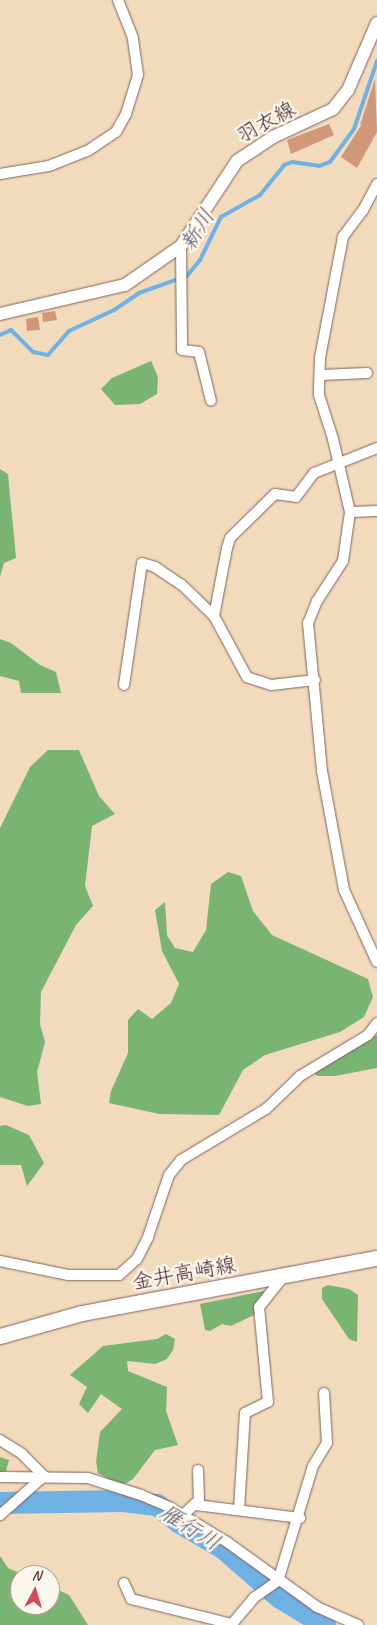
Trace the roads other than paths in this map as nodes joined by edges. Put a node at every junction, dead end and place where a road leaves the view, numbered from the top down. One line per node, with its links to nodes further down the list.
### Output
1 (118, 0): 3 (street)
2 (377, 23): 5 (street, 羽衣線)
3 (0, 174)
4 (377, 184): 8 (street)
5 (181, 246): 6 (street, 羽衣線); 9 (street)
6 (0, 314)
7 (367, 373): 8 (street)
8 (320, 375): 11 (street)
9 (211, 401)
10 (377, 448): 11 (street)
11 (338, 461): 13 (street); 14 (street)
12 (377, 511): 13 (street)
13 (350, 512): 15 (street)
14 (214, 616): 15 (street); 16 (street)
15 (315, 680): 17 (street)
16 (124, 685)
17 (376, 957)
18 (377, 1023): 20 (street)
19 (377, 1258): 21 (main road, 金井高崎線)
20 (0, 1261)
21 (284, 1276): 22 (main road, 金井高崎線); 29 (street)
22 (0, 1336)
23 (324, 1394): 32 (street)
24 (0, 1440): 26 (street)
25 (198, 1470): 28 (street)
26 (44, 1476): 27 (street); 30 (street); 31 (street)
27 (0, 1477)
28 (196, 1505): 29 (street); 31 (street)
29 (238, 1510): 32 (street)
30 (0, 1514)
31 (183, 1516): 33 (street)
32 (300, 1518): 33 (street)
33 (278, 1581): 34 (street); 35 (street)
34 (124, 1583)
35 (358, 1625)

